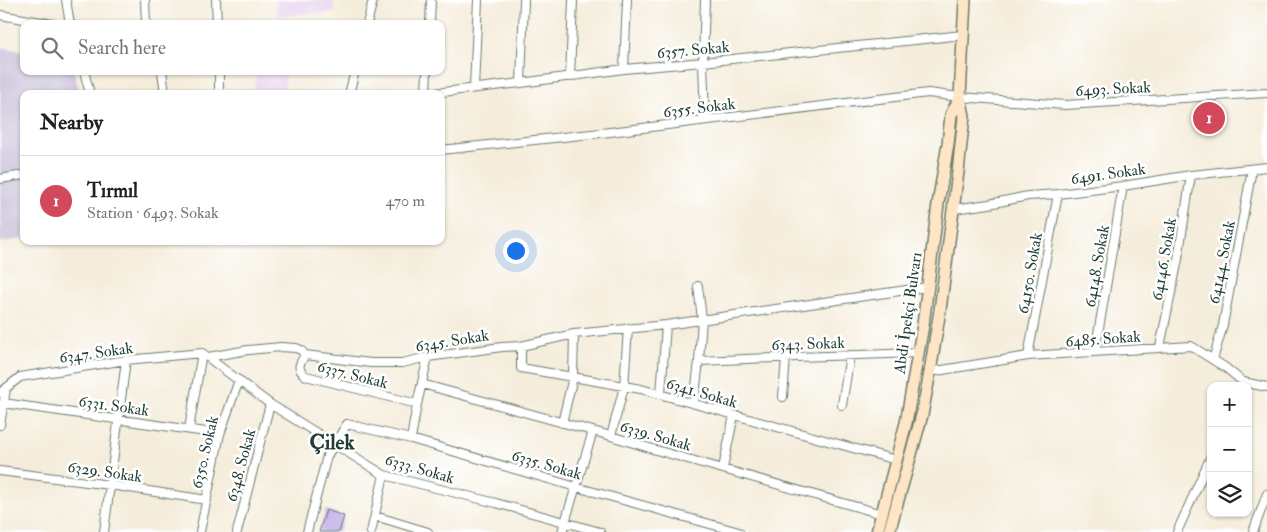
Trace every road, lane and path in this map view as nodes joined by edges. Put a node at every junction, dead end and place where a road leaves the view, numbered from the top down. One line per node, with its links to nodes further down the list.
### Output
1 (66, 0): 14 (street)
2 (145, 0): 15 (street)
3 (216, 0): 16 (street)
4 (373, 0): 17 (street)
5 (431, 0): 18 (street)
6 (478, 0): 29 (street)
7 (524, 0): 28 (street)
8 (574, 0): 27 (street)
9 (627, 0): 21 (street)
10 (704, 0): 20 (street)
11 (965, 0): 19 (street, Abdi İpekçi Bulvarı)
12 (0, 15): 13 (street)
13 (29, 20)
14 (69, 20)
15 (146, 20)
16 (217, 20)
17 (368, 20)
18 (430, 20)
19 (963, 35): 20 (street, 6357. Sokak); 37 (street, Abdi İpekçi Bulvarı)
20 (703, 62): 21 (street, 6357. Sokak); 38 (street)
21 (624, 69): 27 (street, 6357. Sokak)
22 (85, 75): 30 (street)
23 (163, 75): 31 (street)
24 (219, 75): 32 (street)
25 (354, 75): 33 (street)
26 (427, 75): 34 (street)
27 (570, 77): 28 (street, 6357. Sokak)
28 (520, 83): 29 (street, 6357. Sokak)
29 (474, 88): 35 (street, 6357. Sokak)
30 (89, 90)
31 (164, 90)
32 (219, 90)
33 (350, 90)
34 (426, 90)
35 (445, 92)
36 (1267, 93): 37 (street, 6493. Sokak)
37 (960, 97): 38 (street, 6355. Sokak); 47 (street, Abdi İpekçi Bulvarı); 49 (street, Abdi İpekçi Bulvarı)
38 (705, 120): 39 (street, 6355. Sokak)
39 (445, 150)
40 (1267, 167): 41 (street, 6491. Sokak)
41 (1252, 170): 42 (street, 6491. Sokak); 65 (street, 64144. Sokak)
42 (1191, 175): 45 (street, 6491. Sokak); 55 (street, 64146. Sokak)
43 (20, 176): 44 (street)
44 (0, 179)
45 (1124, 186): 46 (street, 6491. Sokak); 56 (street, 64148. Sokak)
46 (1058, 194): 47 (street, 6491. Sokak); 61 (street, 64150. Sokak)
47 (954, 209): 67 (street, Abdi İpekçi Bulvarı)
48 (698, 286): 50 (street)
49 (927, 287): 50 (street, 6345. Sokak); 57 (street, Abdi İpekçi Bulvarı)
50 (702, 319): 51 (street, 6345. Sokak); 66 (street)
51 (666, 325): 52 (street, 6345. Sokak); 76 (street)
52 (628, 328): 53 (street, 6345. Sokak); 74 (street)
53 (574, 334): 54 (street, 6345. Sokak); 68 (street)
54 (521, 346): 62 (street, 6345. Sokak); 68 (street, 6341. Sokak)
55 (1160, 348): 56 (street, 6485. Sokak); 65 (street, 6485. Sokak)
56 (1095, 352): 61 (street, 6485. Sokak)
57 (918, 354): 60 (street, 6343. Sokak); 93 (street, Abdi İpekçi Bulvarı)
58 (205, 355): 59 (street, 6345. Sokak); 64 (street, 6347. Sokak); 69 (street, 6333. Sokak); 87 (street)
59 (305, 355): 62 (street, 6345. Sokak); 81 (street, 6337. Sokak)
60 (850, 355): 63 (street, 6343. Sokak); 82 (street)
61 (1028, 356): 67 (street, 6485. Sokak)
62 (428, 357): 71 (street)
63 (786, 357): 66 (street, 6343. Sokak); 77 (street)
64 (126, 360): 75 (street, 6347. Sokak); 84 (street)
65 (1213, 360): 70 (street, 6485. Sokak)
66 (699, 361): 79 (street)
67 (930, 372): 115 (street, Abdi İpekçi Bulvarı)
68 (574, 377): 74 (street, 6341. Sokak); 85 (street)
69 (239, 380): 80 (street, 6333. Sokak); 89 (street, 6350. Sokak)
70 (1240, 382)
71 (422, 384): 81 (street); 85 (street, 6339. Sokak)
72 (1252, 385): 73 (street, 6485. Sokak)
73 (1267, 386)
74 (624, 387): 76 (street, 6341. Sokak); 90 (street)
75 (3, 391): 78 (street)
76 (661, 394): 79 (street, 6341. Sokak)
77 (783, 398)
78 (4, 403): 84 (street, 6331. Sokak); 86 (street)
79 (694, 403): 83 (street, 6341. Sokak)
80 (270, 404): 92 (street, 6333. Sokak); 107 (street, 6348. Sokak)
81 (417, 404): 91 (street)
82 (842, 405)
83 (734, 416): 93 (street, 6341. Sokak); 95 (street)
84 (119, 420): 87 (street, 6331. Sokak); 98 (street)
85 (562, 422): 88 (street, 6339. Sokak)
86 (0, 425)
87 (189, 429): 89 (street, 6331. Sokak)
88 (593, 431): 90 (street, 6339. Sokak); 99 (street)
89 (220, 434): 101 (street, 6350. Sokak)
90 (611, 436): 95 (street, 6339. Sokak)
91 (411, 439): 92 (street, 6335. Sokak); 99 (street, 6335. Sokak)
92 (334, 444): 97 (street, 6333. Sokak); 108 (street)
93 (896, 460): 102 (street, Abdi İpekçi Bulvarı)
94 (1207, 465): 116 (street)
95 (723, 468): 102 (street, 6339. Sokak)
96 (0, 471): 98 (street, 6329. Sokak)
97 (384, 474): 103 (street); 104 (street, 6333. Sokak)
98 (110, 485): 101 (street, 6329. Sokak); 105 (street)
99 (576, 488): 104 (street); 113 (street, 6335. Sokak)
100 (1267, 494): 117 (street)
101 (207, 500): 106 (street, 6350. Sokak)
102 (882, 514): 114 (street, Abdi İpekçi Bulvarı)
103 (375, 516): 109 (street); 110 (street)
104 (564, 522): 111 (street); 112 (street, 6333. Sokak)
105 (104, 532)
106 (200, 532)
107 (237, 532)
108 (307, 532)
109 (371, 532)
110 (428, 532)
111 (562, 532)
112 (600, 532)
113 (739, 532)
114 (877, 532)
115 (889, 532)
116 (1177, 532)
117 (1253, 532)

